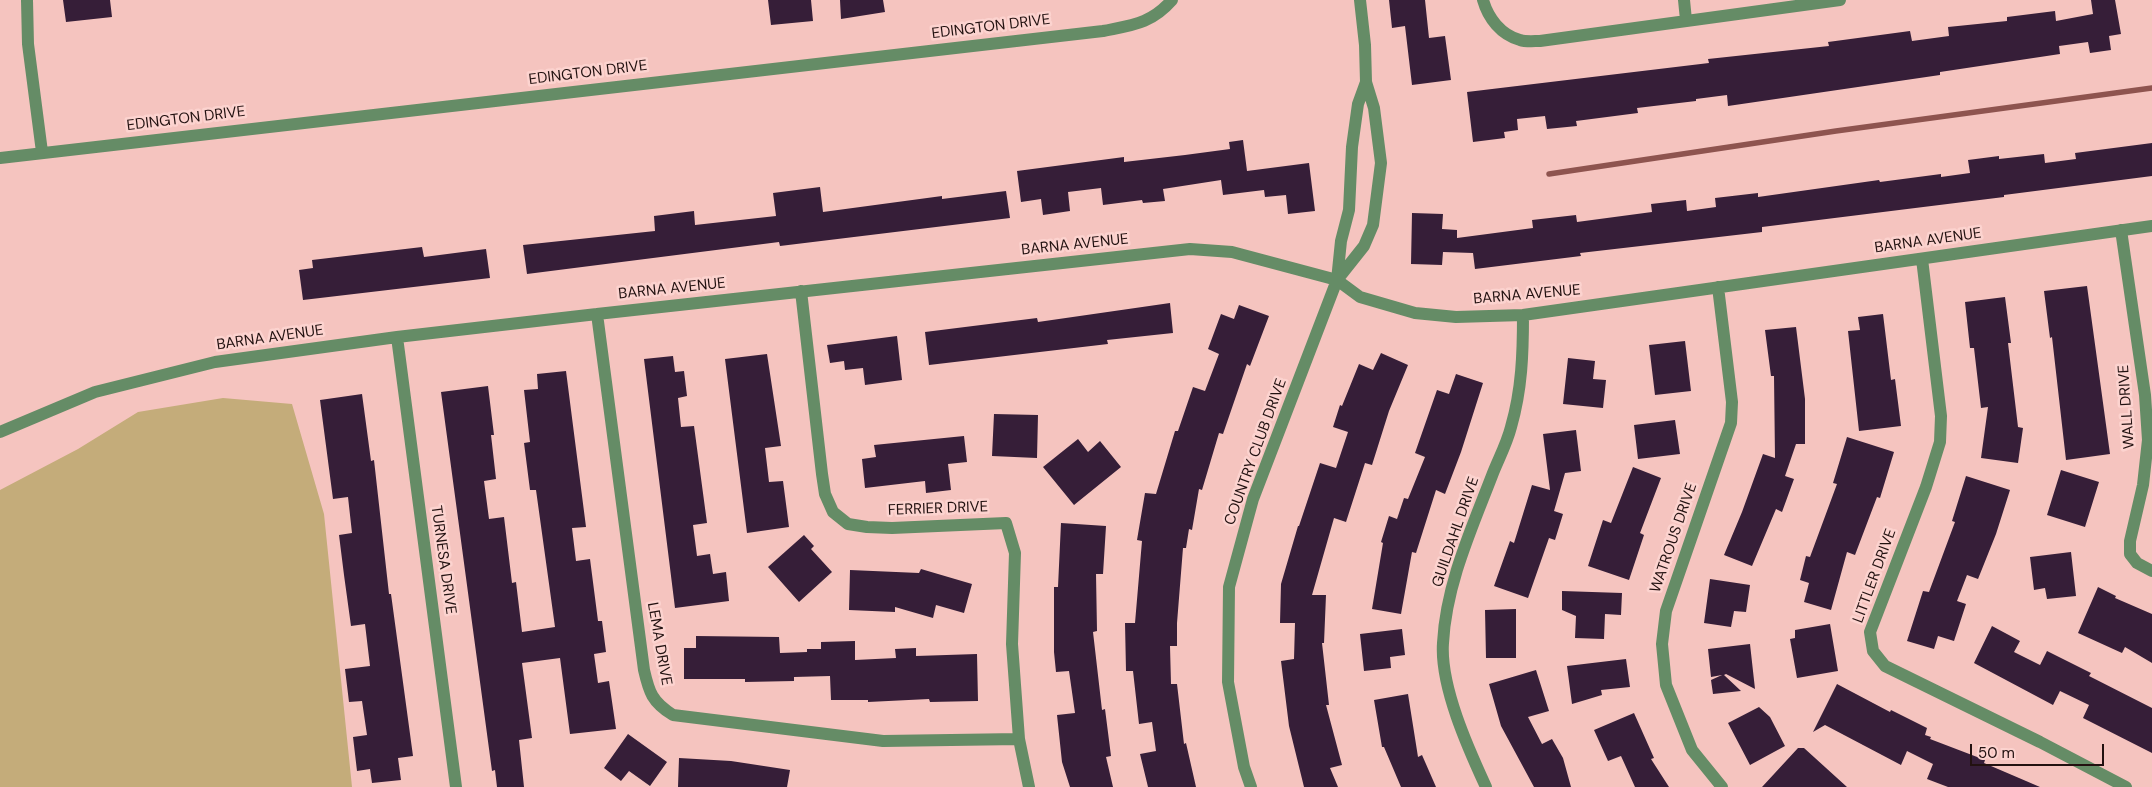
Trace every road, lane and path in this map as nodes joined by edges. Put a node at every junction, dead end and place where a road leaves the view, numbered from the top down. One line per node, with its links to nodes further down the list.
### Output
1 (27, 0): 9 (street)
2 (1172, 0): 9 (street, EDINGTON DRIVE)
3 (1360, 0): 8 (street, COUNTRY CLUB DRIVE)
4 (1483, 0): 7 (street)
5 (1684, 0): 7 (street)
6 (1840, 0): 7 (street)
7 (1686, 20)
8 (1366, 82): 14 (street, COUNTRY CLUB DRIVE); 14 (street, COUNTRY CLUB DRIVE)
9 (42, 152): 10 (street, EDINGTON DRIVE)
10 (0, 158)
11 (2152, 226): 12 (street, BARNA AVENUE)
12 (2121, 230): 13 (street, BARNA AVENUE); 21 (street, WALL DRIVE)
13 (1922, 259): 15 (street, BARNA AVENUE); 28 (street, LITTLER DRIVE)
14 (1337, 280): 16 (street, BARNA AVENUE); 18 (street, BARNA AVENUE); 25 (street, COUNTRY CLUB DRIVE)
15 (1718, 287): 18 (street, BARNA AVENUE); 27 (street, WATROUS DRIVE)
16 (801, 292): 17 (street, BARNA AVENUE); 22 (street, FERRIER DRIVE)
17 (597, 314): 19 (street, BARNA AVENUE); 22 (street, LEMA DRIVE)
18 (1523, 314): 26 (street, GUILDAHL DRIVE)
19 (397, 337): 20 (street, BARNA AVENUE); 23 (street, TURNESA DRIVE)
20 (0, 432)
21 (2152, 571)
22 (1019, 739): 24 (street, FERRIER DRIVE)
23 (456, 787)
24 (1029, 787)
25 (1251, 787)
26 (1486, 787)
27 (1722, 787)
28 (2126, 787)

